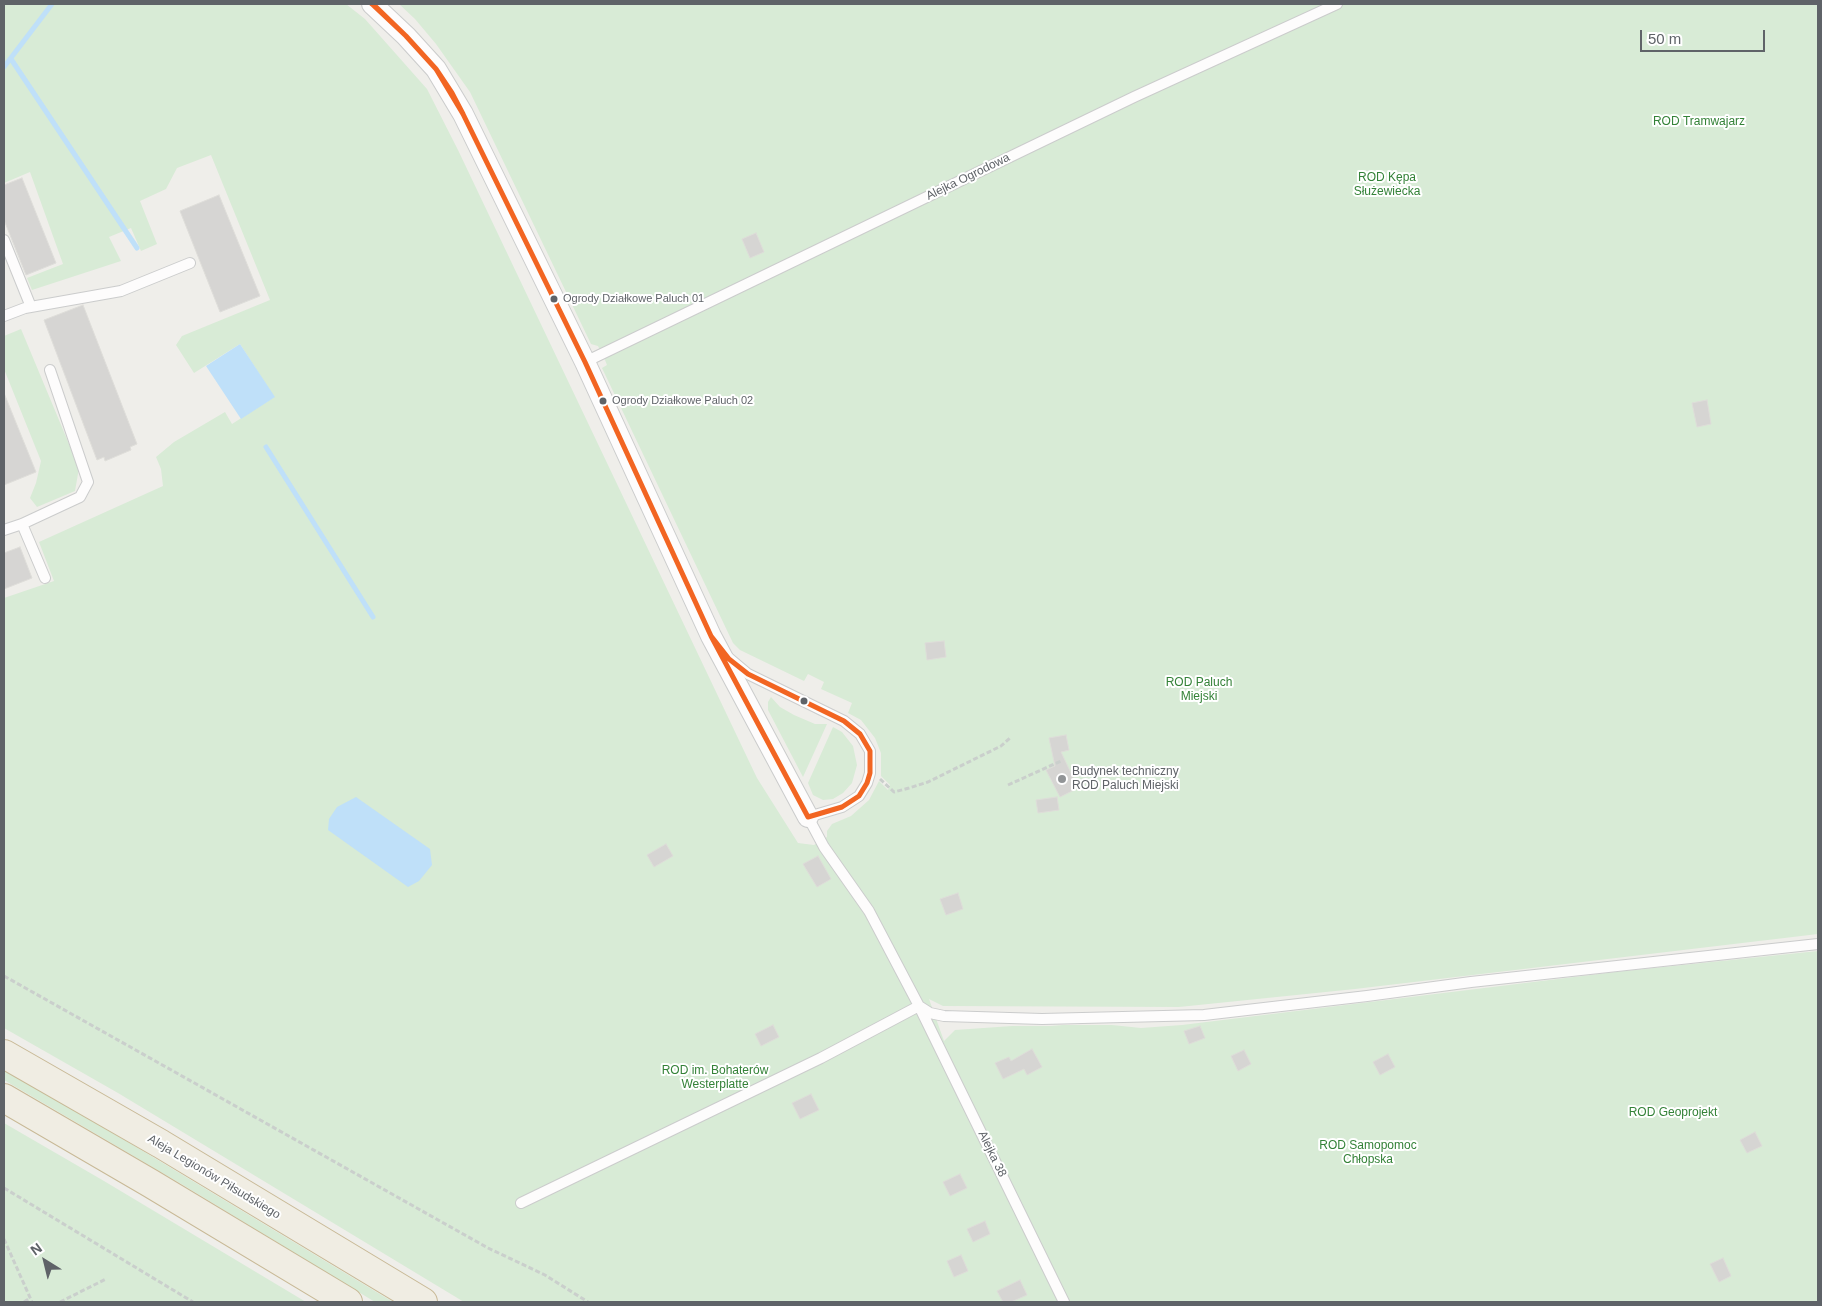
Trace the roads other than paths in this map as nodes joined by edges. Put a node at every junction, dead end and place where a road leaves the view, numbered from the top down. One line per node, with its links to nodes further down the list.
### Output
1 (372, 4): 7 (street)
2 (1337, 4): 7 (lane, Alejka Ogrodowa)
3 (4, 240): 5 (lane)
4 (190, 264): 5 (lane)
5 (31, 307): 6 (lane)
6 (4, 316)
7 (593, 358): 12 (street)
8 (50, 370): 9 (lane)
9 (22, 524): 10 (lane); 11 (lane)
10 (4, 530)
11 (45, 578)
12 (711, 636): 13 (street); 13 (lane)
13 (808, 816): 15 (lane, Alejka 38)
14 (1818, 944): 15 (lane)
15 (919, 1006): 18 (lane); 21 (lane, Alejka 38)
16 (4, 1054): 20 (highway, Aleja Legionów Piłsudskiego)
17 (4, 1098): 19 (highway)
18 (521, 1203)
19 (348, 1302)
20 (423, 1302)
21 (1064, 1302)

